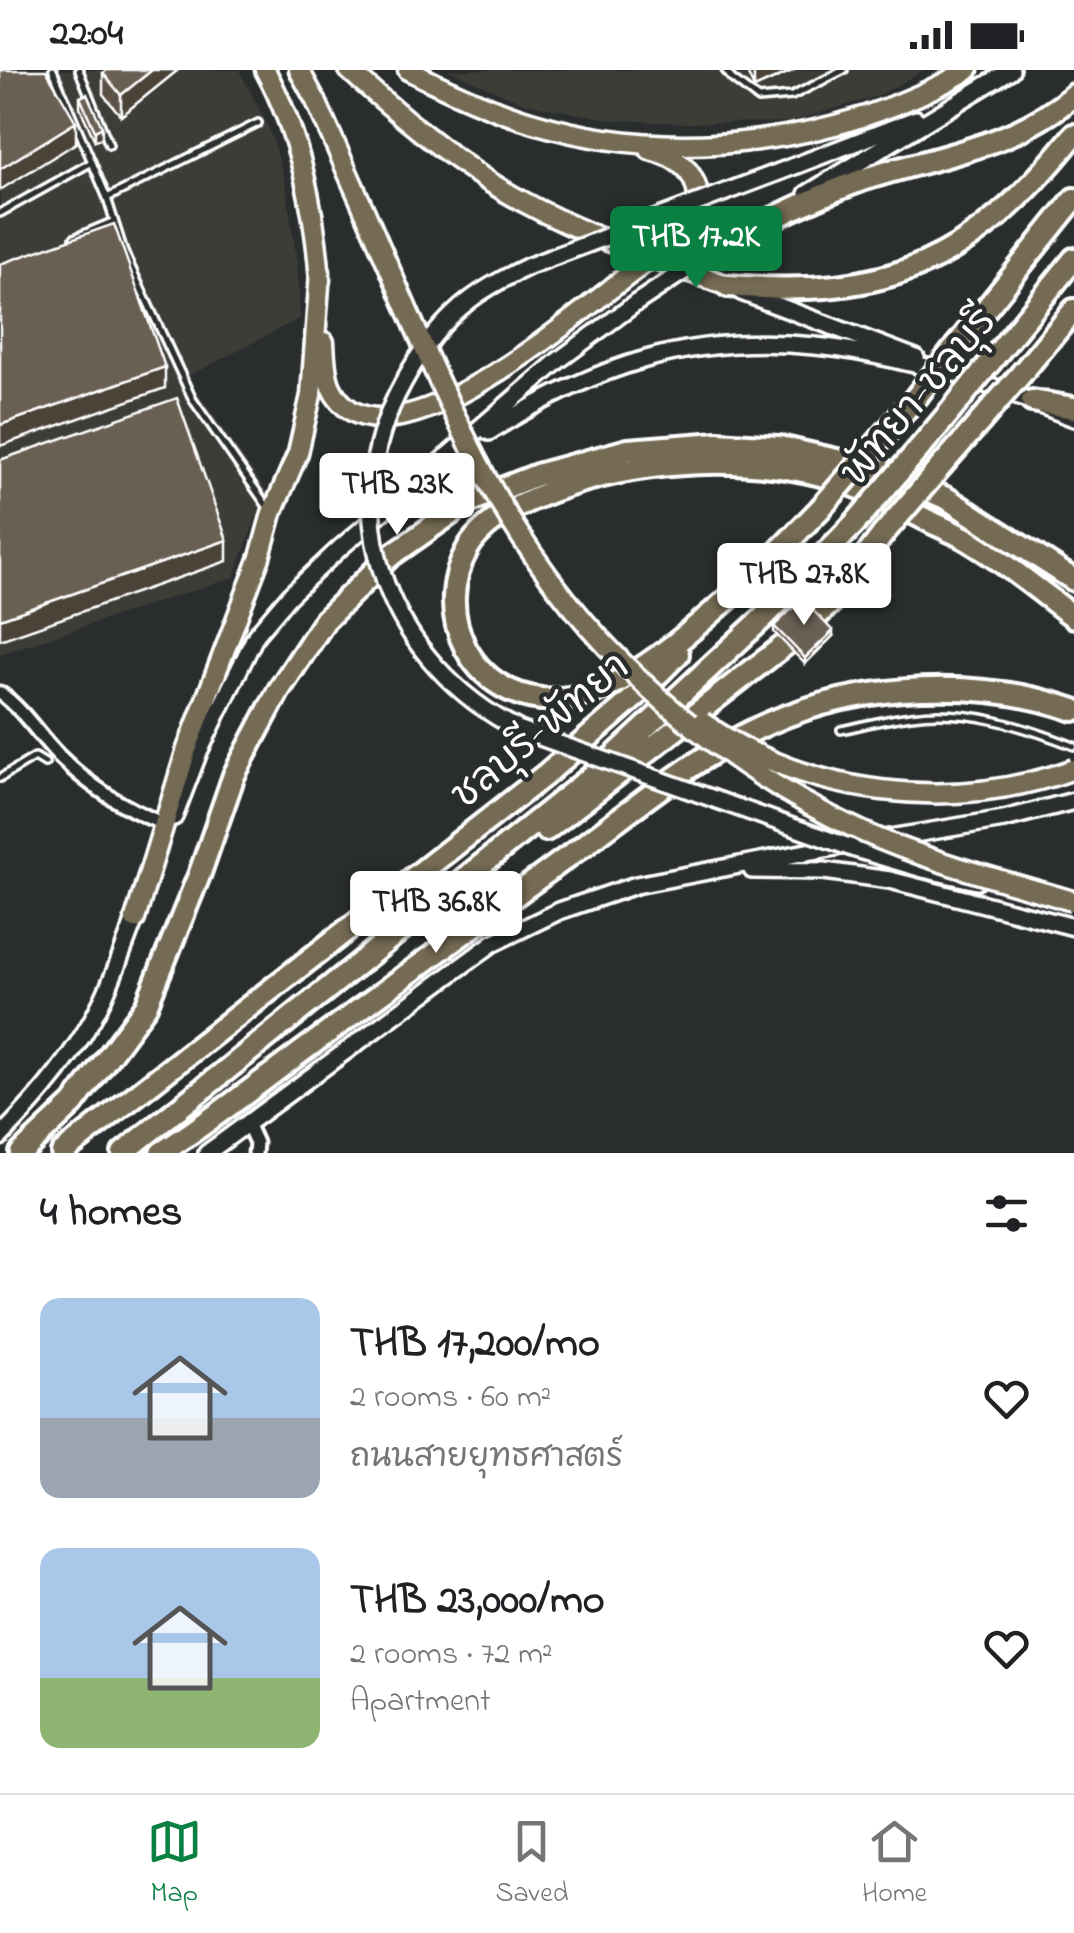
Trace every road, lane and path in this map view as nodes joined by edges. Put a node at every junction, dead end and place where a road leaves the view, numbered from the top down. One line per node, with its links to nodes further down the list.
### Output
1 (53, 70): 17 (lane)
2 (78, 70): 16 (lane)
3 (265, 70): 25 (main road)
4 (299, 70): 39 (main road, bridge)
5 (349, 70): 26 (main road)
6 (408, 70): 14 (main road)
7 (725, 70): 8 (lane)
8 (844, 70)
9 (968, 70): 14 (main road)
10 (1010, 70): 11 (main road)
11 (985, 86): 22 (main road); 50 (main road, bridge)
12 (1074, 95): 22 (highway)
13 (258, 123): 18 (lane)
14 (582, 135): 25 (main road, bridge)
15 (1074, 135): 26 (highway)
16 (109, 146)
17 (92, 162): 18 (lane); 20 (lane)
18 (107, 198): 21 (lane)
19 (1074, 199): 36 (highway, ชลบุรี-พัทยา, bridge)
20 (0, 213)
21 (112, 222): 23 (lane); 29 (lane)
22 (740, 235): 34 (main road, bridge)
23 (64, 242)
24 (1074, 259): 52 (highway, พัทยา-ชลบุรี, bridge)
25 (320, 272): 35 (main road)
26 (728, 286): 28 (main road)
27 (1074, 310): 52 (highway, bridge)
28 (958, 374): 30 (main road); 34 (main road)
29 (193, 400): 31 (lane); 35 (lane)
30 (1032, 401): 32 (highway); 33 (main road)
31 (176, 406)
32 (1074, 408)
33 (1074, 418)
34 (448, 458): 51 (main road)
35 (272, 513): 48 (main road)
36 (750, 580): 38 (highway); 56 (highway, ชลบุรี-พัทยา)
37 (1074, 584): 55 (highway)
38 (1074, 617)
39 (621, 660): 45 (main road, bridge); 50 (main road, bridge)
40 (0, 693): 48 (street)
41 (1074, 710): 58 (highway)
42 (840, 730): 43 (lane)
43 (1074, 746)
44 (45, 763): 46 (lane)
45 (1074, 769)
46 (0, 778)
47 (1074, 802): 49 (main road)
48 (164, 824): 51 (main road)
49 (718, 870): 50 (main road); 53 (main road)
50 (1072, 913)
51 (135, 919): 54 (main road)
52 (401, 932): 57 (highway, พัทยา-ชลบุรี)
53 (247, 1123): 59 (main road); 60 (street)
54 (0, 1137)
55 (21, 1153)
56 (62, 1153)
57 (123, 1153)
58 (161, 1153)
59 (207, 1153)
60 (255, 1153)

